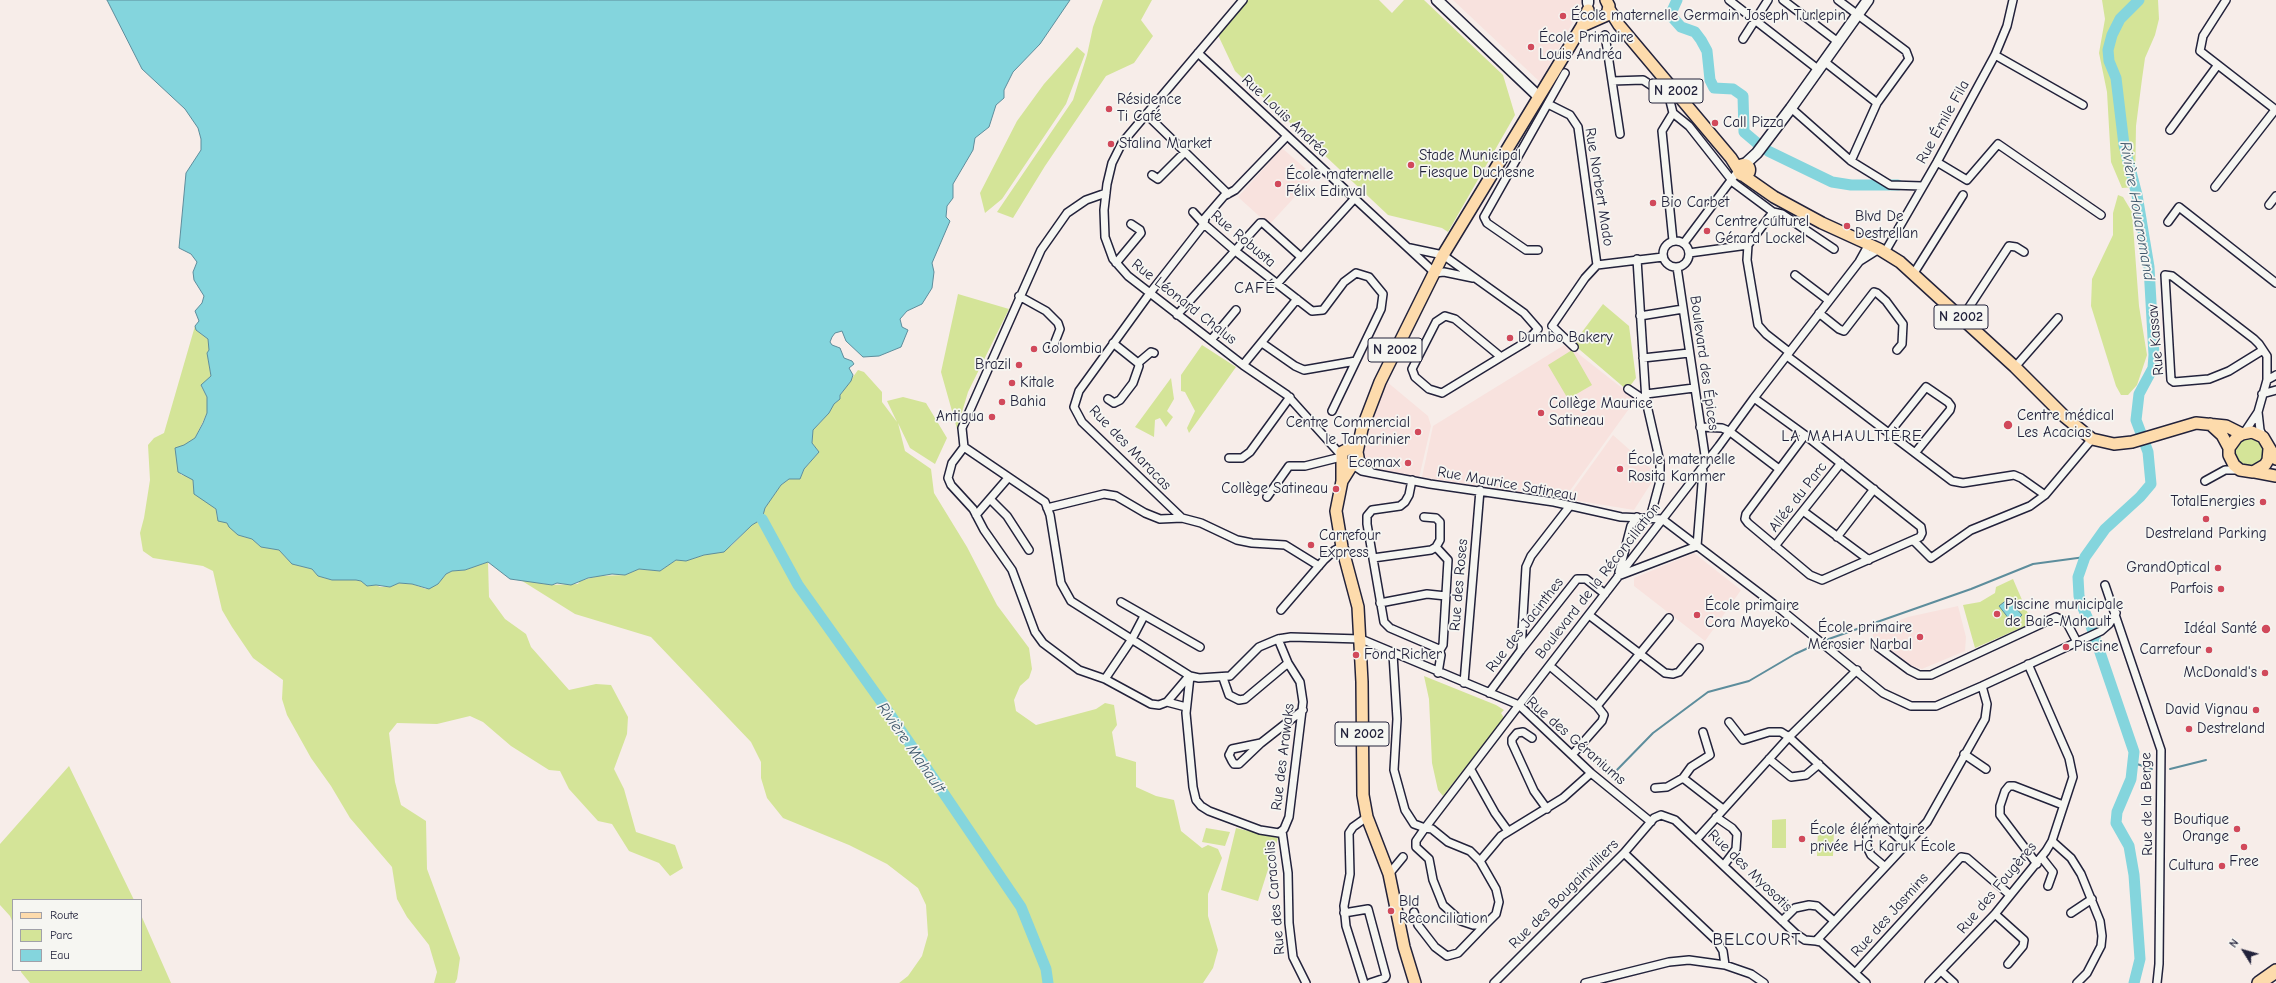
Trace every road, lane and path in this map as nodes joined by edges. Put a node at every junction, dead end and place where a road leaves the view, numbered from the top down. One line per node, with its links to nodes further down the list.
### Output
1 (1243, 0): 20 (street, Rue Léonard Chalus)
2 (1437, 0): 27 (main road)
3 (1729, 0): 14 (street)
4 (1768, 0): 14 (street)
5 (1783, 0): 19 (street)
6 (1838, 0): 12 (street)
7 (1868, 0): 12 (main road)
8 (2013, 0): 21 (street, Rue Émile Fila)
9 (2226, 0): 23 (street)
10 (1589, 3): 13 (main road); 16 (main road, N 2002)
11 (1608, 5): 13 (main road); 15 (main road, N 2002)
12 (1858, 15): 19 (main road); 28 (street)
13 (1599, 19): 15 (main road); 16 (main road)
14 (1755, 20): 18 (street); 22 (street)
15 (1619, 25): 26 (main road, N 2002)
16 (1582, 26): 27 (main road, N 2002)
17 (1605, 35): 25 (street)
18 (1743, 39)
19 (1838, 42): 22 (main road)
20 (1198, 53): 34 (street, Rue Léonard Chalus); 38 (street, Rue Louis Andréa)
21 (1995, 55): 30 (street); 42 (street, Rue Émile Fila)
22 (1822, 66): 28 (street); 31 (main road)
23 (2217, 66): 32 (street); 36 (street)
24 (1565, 73): 29 (street)
25 (1612, 81): 26 (street); 37 (street)
26 (1672, 93): 33 (street); 43 (main road, N 2002)
27 (1538, 96): 35 (main road, N 2002)
28 (1877, 103): 41 (street)
29 (1548, 104): 39 (street); 78 (street, Rue Norbert Mado)
30 (2083, 105)
31 (1791, 108): 41 (street); 43 (main road)
32 (2276, 110): 46 (street)
33 (1673, 113): 43 (street); 61 (street)
34 (1146, 114): 40 (street); 47 (street, Rue Léonard Chalus)
35 (1517, 130): 39 (street); 72 (main road, N 2002)
36 (2170, 130)
37 (1620, 134)
38 (1287, 136): 48 (street, Rue des Maracas); 51 (street, Rue Louis Andréa)
39 (1529, 137): 68 (street)
40 (1185, 152): 44 (street); 48 (street)
41 (1851, 161): 45 (street)
42 (1937, 162): 45 (street, Rue Émile Fila); 57 (street)
43 (1741, 172): 56 (street); 62 (street); 63 (main road, N 2002)
44 (1152, 175)
45 (1922, 186): 69 (street, Rue Émile Fila)
46 (2215, 187)
47 (1106, 193): 52 (street); 53 (street, Rue Léonard Chalus)
48 (1228, 194): 60 (street, Rue des Maracas)
49 (1963, 195): 81 (street)
50 (2276, 196): 54 (street)
51 (1355, 198): 65 (street, Rue Louis Andréa); 73 (street)
52 (1093, 199): 53 (street); 87 (street)
53 (1104, 204): 77 (street, Rue Léonard Chalus)
54 (2269, 205)
55 (1193, 212): 60 (street, Rue Robusta)
56 (1772, 212): 64 (street); 66 (street)
57 (2101, 215)
58 (2168, 222): 84 (street)
59 (1131, 224): 77 (street)
60 (1204, 224): 67 (street, Rue Robusta); 86 (street, Rue des Maracas)
61 (1674, 241): 62 (street); 74 (street)
62 (1684, 243): 71 (street)
63 (1869, 244): 69 (main road, N 2002); 76 (street, Boulevard de la Réconciliation)
64 (1748, 245): 71 (street); 108 (street)
65 (1408, 247): 72 (street, Rue Louis Andréa); 80 (street, Rue Louis Andréa)
66 (1834, 249)
67 (1234, 250): 73 (street); 85 (street, Rue Robusta); 93 (street)
68 (1538, 250)
69 (1882, 250): 76 (street, Boulevard de la Réconciliation); 81 (main road, N 2002)
70 (2024, 252): 95 (street)
71 (1689, 253): 79 (street)
72 (1443, 256): 80 (main road, N 2002); 83 (street)
73 (1301, 257): 85 (street)
74 (1663, 257): 75 (street); 79 (street)
75 (1637, 259): 78 (street); 94 (street)
76 (1859, 262): 89 (street, Boulevard de la Réconciliation)
77 (1116, 263): 86 (street, Rue Léonard Chalus)
78 (1597, 265): 97 (street)
79 (1677, 267): 90 (street, Boulevard des Épices)
80 (1435, 273): 83 (street); 140 (main road, N 2002)
81 (1914, 273): 95 (main road, N 2002)
82 (1795, 275): 89 (street)
83 (1473, 278): 98 (street)
84 (2276, 283)
85 (1277, 284): 88 (street, Rue Robusta)
86 (1150, 293): 93 (street, Rue Léonard Chalus); 100 (street, Rue des Maracas)
87 (1019, 296): 102 (street); 136 (street)
88 (1296, 300): 101 (street); 112 (street, Rue Robusta)
89 (1828, 300): 92 (street, Boulevard de la Réconciliation)
90 (1683, 309): 94 (street); 107 (street, Boulevard des Épices)
91 (1236, 310): 99 (street)
92 (1819, 313): 104 (street); 108 (street, Boulevard de la Réconciliation)
93 (1177, 315): 99 (street, Rue Léonard Chalus)
94 (1640, 316): 110 (street)
95 (1962, 318): 114 (main road, N 2002)
96 (2058, 318): 114 (street)
97 (1552, 326): 98 (street); 103 (street)
98 (1538, 329): 109 (street)
99 (1211, 340): 113 (street, Rue Léonard Chalus)
100 (1113, 343): 111 (street); 164 (street, Rue des Maracas)
101 (1262, 343): 112 (street); 113 (street)
102 (1053, 346)
103 (1574, 347)
104 (1897, 350)
105 (2263, 350): 105 (street, Rue Kassav); 116 (street, Rue Kassav)
106 (1154, 353): 111 (street)
107 (1689, 353): 110 (street); 118 (street, Boulevard des Épices)
108 (1788, 354): 124 (street, Boulevard de la Réconciliation); 131 (street)
109 (1501, 357): 109 (street)
110 (1643, 358): 123 (street)
111 (1138, 362): 125 (street)
112 (1356, 362): 126 (street)
113 (1243, 365): 122 (street, Rue Léonard Chalus)
114 (2015, 367): 135 (main road, N 2002)
115 (2276, 375): 116 (street)
116 (2267, 380): 117 (street); 121 (street, Rue Kassav)
117 (2276, 382)
118 (1694, 388): 123 (street); 129 (street, Boulevard des Épices)
119 (1628, 389): 123 (street)
120 (2276, 390): 121 (street)
121 (2262, 394): 127 (street, Rue Kassav)
122 (1290, 397): 140 (street, Rue Léonard Chalus); 141 (street)
123 (1646, 398): 165 (street)
124 (1754, 398): 130 (street, Boulevard de la Réconciliation); 133 (street)
125 (1108, 399)
126 (1332, 411)
127 (2258, 412): 132 (street); 134 (street)
128 (2210, 424): 132 (main road, N 2002); 135 (main road, N 2002); 137 (main road)
129 (1700, 427): 130 (street); 143 (street, Boulevard des Épices)
130 (1729, 431): 143 (street, Boulevard de la Réconciliation); 146 (street)
131 (1889, 433): 139 (street); 139 (street)
132 (2243, 433): 134 (main road); 137 (main road)
133 (1805, 435): 144 (street); 146 (street)
134 (2263, 437): 138 (main road)
135 (2092, 439): 155 (street)
136 (964, 447): 150 (street); 161 (street)
137 (2230, 448): 147 (main road)
138 (2269, 449): 142 (main road); 148 (main road)
139 (1915, 453): 155 (street)
140 (1349, 457): 151 (street, Rue Maurice Satineau); 156 (street); 171 (main road, N 2002)
141 (1229, 458)
142 (2276, 459)
143 (1706, 462): 145 (street, Boulevard de la Réconciliation)
144 (1841, 463): 153 (street); 160 (street, Allée du Parc)
145 (1701, 469): 166 (street, Boulevard de la Réconciliation); 169 (street)
146 (1779, 469): 170 (street)
147 (2240, 470): 148 (main road); 152 (street)
148 (2255, 472): 149 (main road)
149 (2276, 476)
150 (1008, 478): 157 (street); 159 (street)
151 (1412, 480): 154 (street, Rue Maurice Satineau); 174 (street)
152 (2205, 481)
153 (1874, 489): 167 (street); 168 (street)
154 (1480, 490): 158 (street, Rue Maurice Satineau); 207 (street, Rue des Roses)
155 (2045, 495): 168 (street)
156 (1267, 497)
157 (990, 499): 161 (street); 173 (street)
158 (1569, 506): 163 (street, Rue Maurice Satineau); 196 (street)
159 (1047, 508): 164 (street); 188 (street)
160 (1803, 511): 167 (street); 170 (street, Allée du Parc)
161 (976, 515): 206 (street)
162 (1424, 517): 172 (street)
163 (1637, 517): 165 (street, Rue Maurice Satineau); 177 (street)
164 (1182, 518): 176 (street)
165 (1650, 518): 166 (street, Rue Maurice Satineau)
166 (1662, 519): 169 (street); 177 (street, Boulevard de la Réconciliation)
167 (1837, 536): 175 (street)
168 (1914, 541): 175 (street)
169 (1697, 546): 177 (street); 202 (street)
170 (1775, 546): 175 (street)
171 (1342, 547): 176 (street); 190 (main road, N 2002)
172 (1436, 547): 174 (street); 180 (street)
173 (1029, 550)
174 (1373, 558): 182 (street)
175 (1869, 560)
176 (1319, 566): 183 (street)
177 (1618, 576): 179 (street, Boulevard de la Réconciliation)
178 (2105, 585): 184 (street, Rue de la Berge)
179 (1605, 594): 185 (street, Boulevard de la Réconciliation); 196 (street, Rue des Jacinthes)
180 (1446, 596): 182 (street); 195 (street)
181 (1121, 602): 186 (street)
182 (1380, 603): 195 (street)
183 (1281, 610)
184 (2116, 613): 191 (street); 276 (street, Rue de la Berge)
185 (1589, 615): 198 (street); 201 (street, Boulevard de la Réconciliation)
186 (1144, 616): 188 (street); 192 (street)
187 (1669, 618): 198 (street)
188 (1132, 639): 204 (street); 206 (street)
189 (1278, 639): 190 (street); 199 (street, Rue des Arawaks); 205 (street)
190 (1361, 639): 197 (street, Rue des Géraniums); 232 (main road, N 2002)
191 (2077, 642): 193 (street); 200 (street)
192 (1200, 647)
193 (1878, 647)
194 (1699, 648): 198 (street)
195 (1440, 650): 203 (street)
196 (1521, 650): 209 (street, Rue des Jacinthes)
197 (1393, 654): 203 (street, Rue des Géraniums); 236 (street)
198 (1639, 655): 213 (street)
199 (1288, 663): 205 (street); 214 (street, Rue des Arawaks)
200 (2028, 664): 208 (street); 229 (street, Rue des Fougères)
201 (1550, 666): 212 (street, Boulevard de la Réconciliation); 213 (street)
202 (1857, 670): 208 (street); 217 (street, Rue des Myosotis)
203 (1438, 673): 207 (street, Rue des Géraniums)
204 (1190, 676): 205 (street); 210 (street); 211 (street, Rue des Arawaks)
205 (1223, 678)
206 (1105, 679): 210 (street)
207 (1464, 683): 209 (street, Rue des Géraniums)
208 (1982, 686): 220 (street)
209 (1489, 693): 212 (street, Rue des Géraniums)
210 (1167, 702): 211 (street)
211 (1186, 706): 237 (street, Rue des Arawaks)
212 (1519, 706): 221 (street, Rue des Géraniums); 225 (street, Boulevard de la Réconciliation)
213 (1597, 706): 221 (street)
214 (1302, 710): 219 (street); 237 (street, Rue des Arawaks)
215 (1729, 722): 217 (street)
216 (1703, 732): 227 (street)
217 (1789, 737): 222 (street, Rue des Myosotis); 223 (street)
218 (1532, 738): 230 (street)
219 (1261, 744)
220 (1964, 754): 224 (street); 241 (street)
221 (1572, 755): 226 (street, Rue des Géraniums)
222 (1769, 759): 223 (street); 231 (street, Rue des Myosotis)
223 (1819, 764): 234 (street)
224 (1986, 769)
225 (1471, 770): 236 (street, Boulevard de la Réconciliation); 238 (street)
226 (1591, 772): 230 (street); 235 (street, Rue des Géraniums)
227 (1683, 778): 228 (street); 231 (street)
228 (1655, 788)
229 (2064, 804): 240 (street, Rue des Fougères); 245 (street)
230 (1546, 809): 238 (street)
231 (1723, 809): 233 (street, Rue des Myosotis)
232 (1367, 817): 248 (main road, N 2002); 253 (street)
233 (1716, 817): 239 (street, Rue des Myosotis); 246 (street)
234 (1877, 818): 241 (street); 247 (street)
235 (1651, 822): 239 (street); 242 (street, Rue des Bougainvilliers)
236 (1425, 828): 244 (street); 258 (street, Boulevard de la Réconciliation)
237 (1282, 831): 265 (street, Rue des Caracolis)
238 (1508, 831): 244 (street)
239 (1696, 840): 246 (street, Rue des Myosotis)
240 (2052, 841): 245 (street, Rue des Fougères); 251 (street)
241 (1906, 845): 247 (street)
242 (1624, 853): 261 (street); 269 (street, Rue des Bougainvilliers)
243 (1403, 858): 248 (street)
244 (1480, 861): 258 (street)
245 (2039, 861): 249 (street); 250 (street, Rue des Fougères)
246 (1724, 865): 257 (street, Rue des Myosotis)
247 (1885, 867): 256 (street)
248 (1389, 874): 268 (main road, N 2002)
249 (2048, 886)
250 (2010, 895): 255 (street, Rue des Fougères); 264 (street, Rue des Jasmins)
251 (2092, 899): 254 (street); 275 (street)
252 (1414, 912): 258 (street)
253 (1344, 913): 266 (street); 267 (street)
254 (2071, 913)
255 (1995, 914): 260 (street); 262 (street, Rue des Fougères)
256 (1834, 920): 257 (street); 259 (street)
257 (1782, 921): 259 (street, Rue des Myosotis)
258 (1485, 925)
259 (1816, 941): 264 (street, Rue des Myosotis)
260 (2008, 964)
261 (1725, 965): 270 (street); 271 (street)
262 (1941, 971): 273 (street, Rue des Fougères); 274 (street)
263 (2276, 971): 277 (highway)
264 (1855, 973): 272 (street, Rue des Jasmins)
265 (1306, 983)
266 (1364, 983)
267 (1370, 983)
268 (1414, 983)
269 (1494, 983)
270 (1585, 983)
271 (1764, 983)
272 (1866, 983)
273 (1929, 983)
274 (1954, 983)
275 (2077, 983)
276 (2156, 983)
277 (2259, 983)

